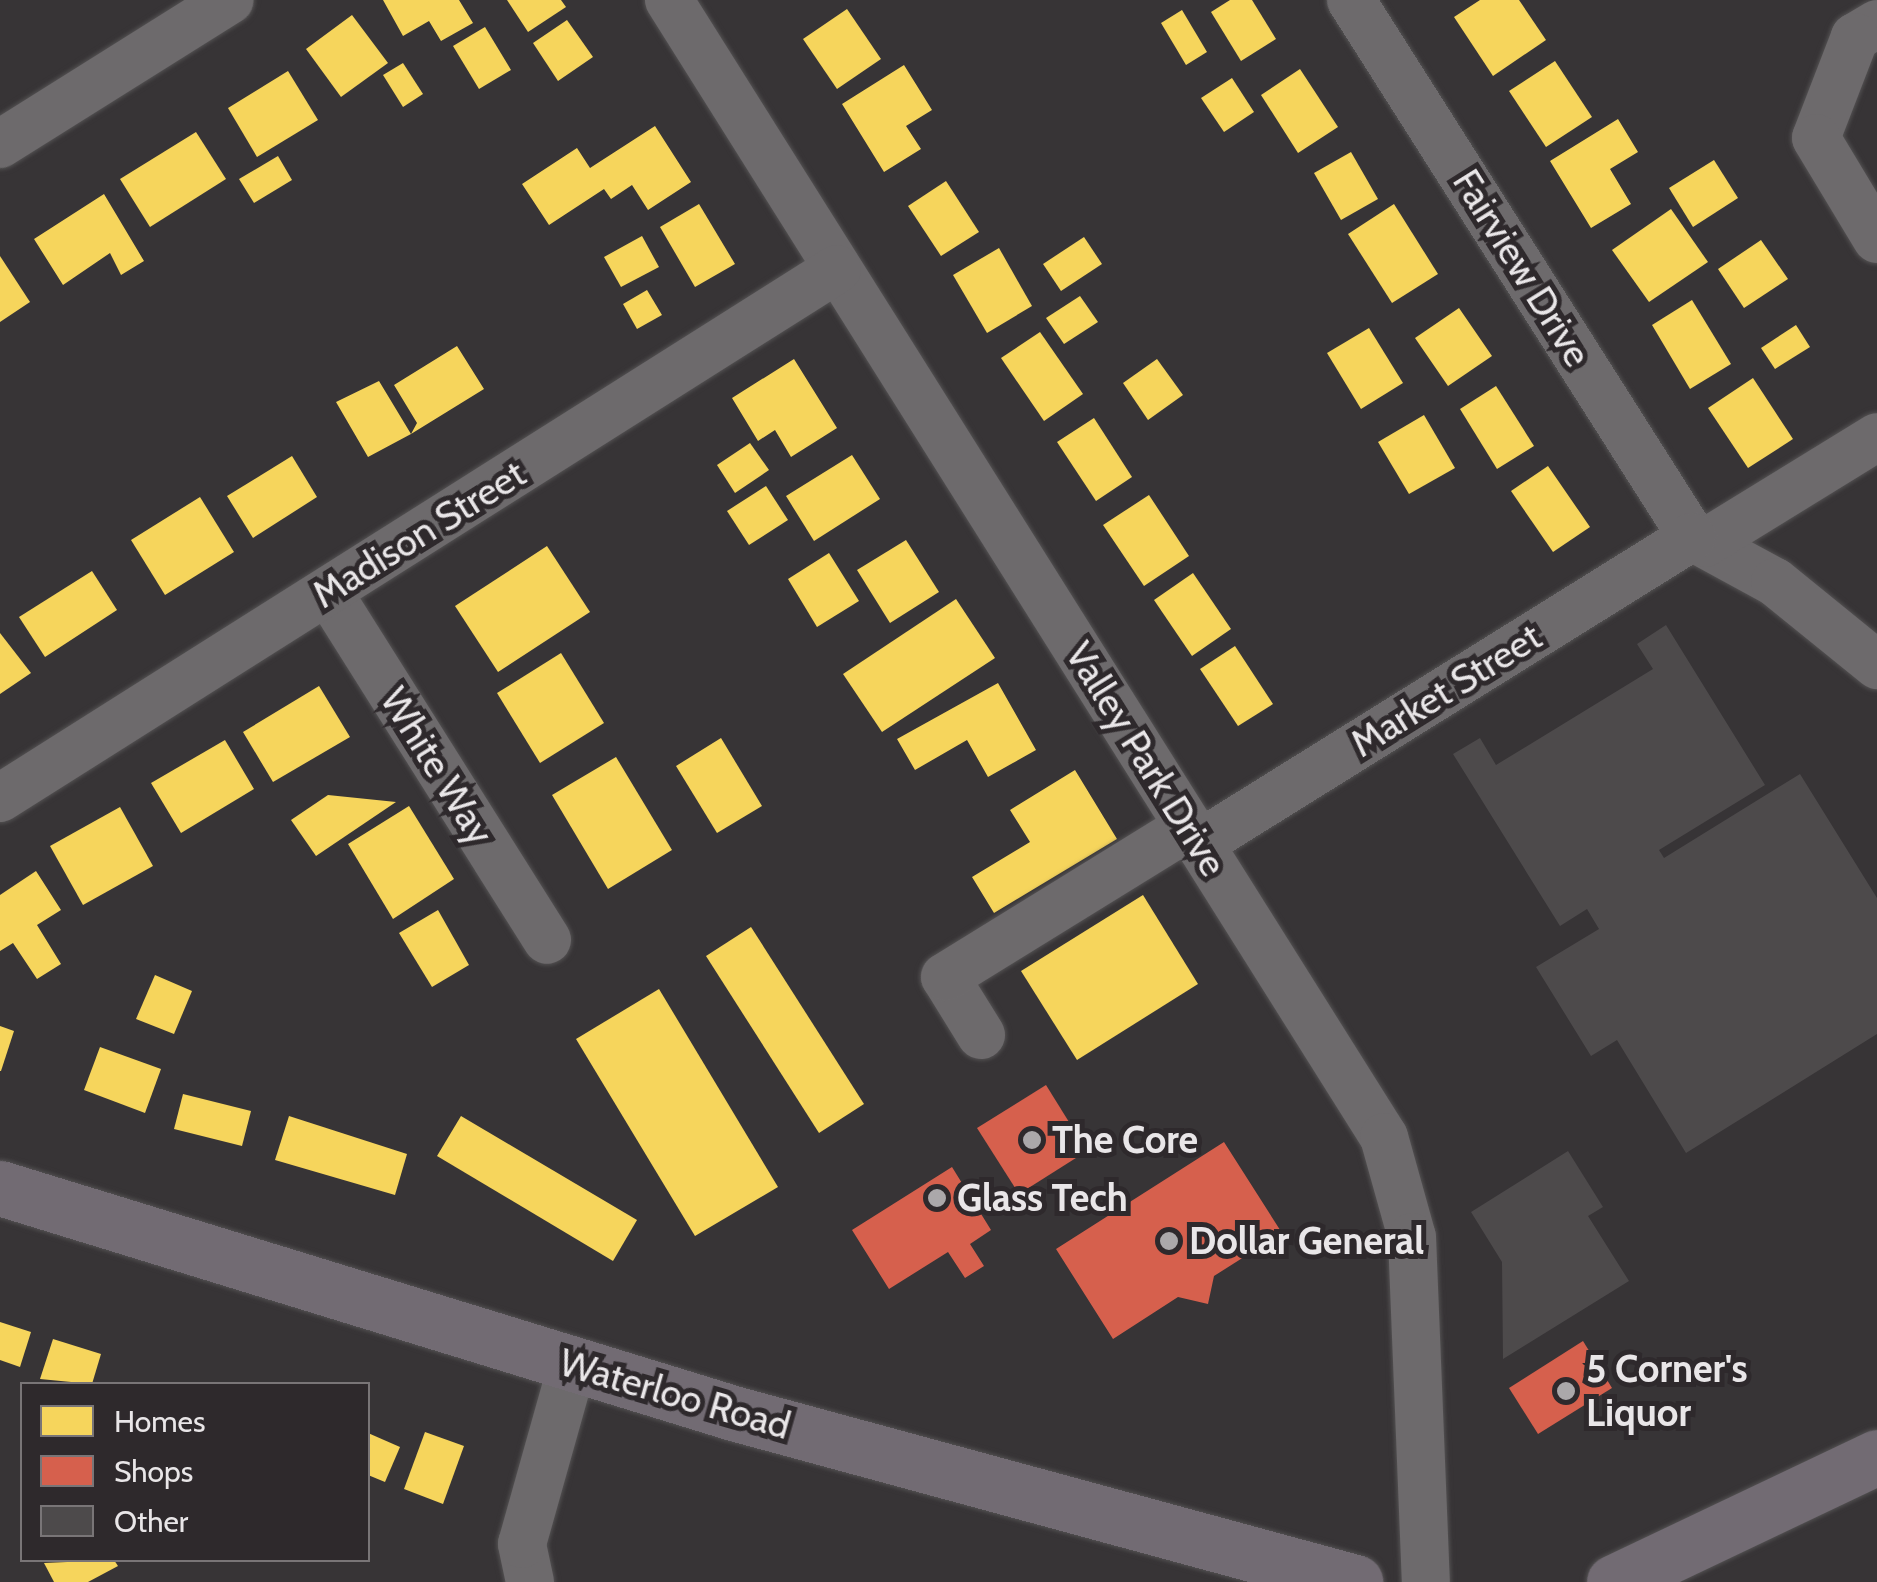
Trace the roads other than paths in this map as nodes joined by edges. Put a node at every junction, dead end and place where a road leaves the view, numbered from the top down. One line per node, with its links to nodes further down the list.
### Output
1 (230, 0): 5 (street)
2 (669, 0): 7 (street, Valley Park Drive)
3 (1351, 0): 9 (street, Fairview Drive)
4 (1877, 24): 6 (street)
5 (0, 144)
6 (1877, 240)
7 (838, 268): 10 (street, Madison Street); 13 (street, Valley Park Drive)
8 (1877, 436): 9 (street, Market Street)
9 (1699, 540): 11 (street); 13 (street, Market Street)
10 (328, 592): 12 (street, Madison Street); 14 (street, White Way)
11 (1877, 665)
12 (0, 798)
13 (1194, 836): 15 (street, Market Street); 21 (street, Valley Park Drive)
14 (547, 940)
15 (981, 1035)
16 (0, 1188): 17 (main road, Waterloo Road)
17 (572, 1366): 19 (street); 20 (main road, Waterloo Road)
18 (1877, 1456): 22 (main road)
19 (530, 1582)
20 (1355, 1582)
21 (1426, 1582)
22 (1614, 1582)

